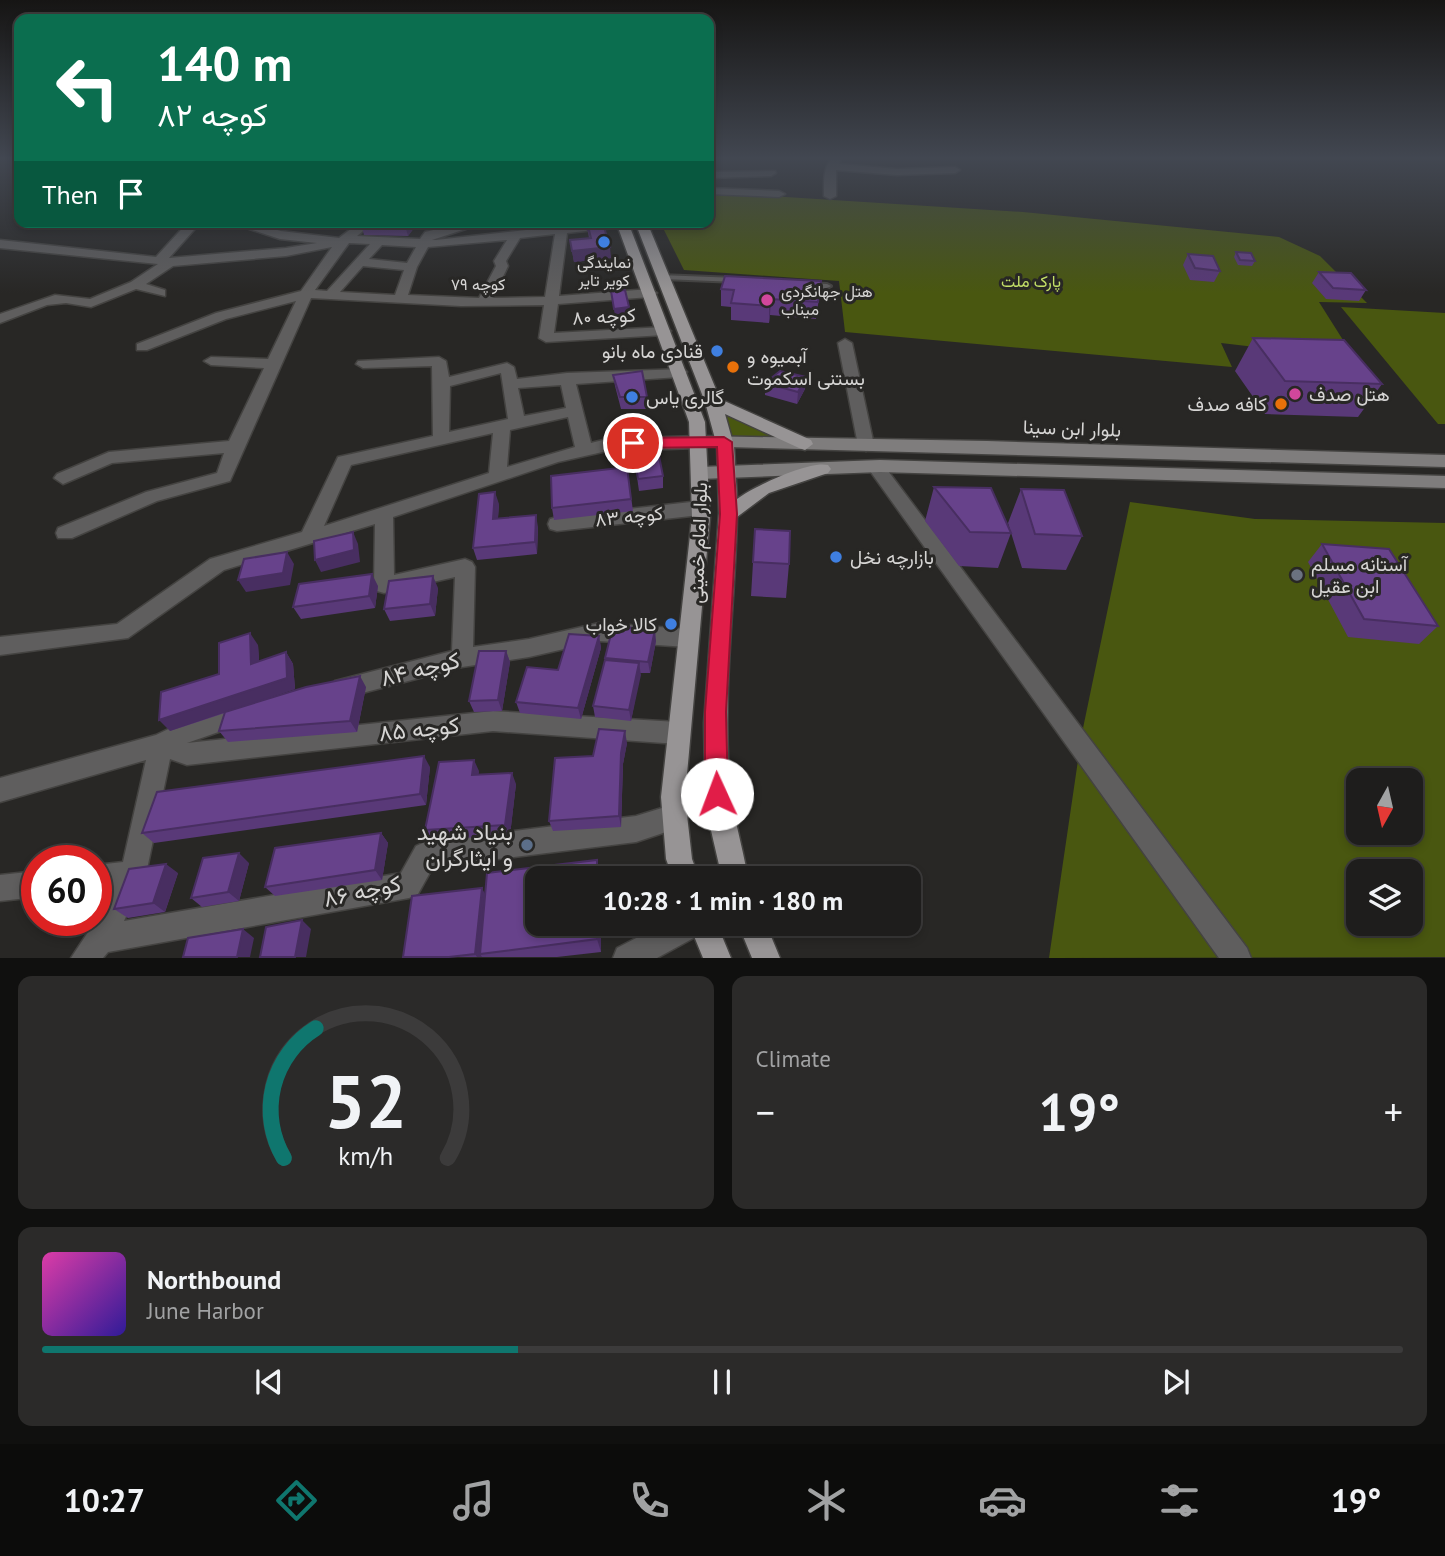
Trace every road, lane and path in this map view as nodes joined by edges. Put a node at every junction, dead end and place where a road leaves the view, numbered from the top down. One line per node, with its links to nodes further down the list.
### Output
1 (190, 228): 16 (street)
2 (255, 228): 9 (street)
3 (357, 228): 12 (street)
4 (360, 228): 12 (street)
5 (459, 228): 15 (street)
6 (586, 228): 10 (street)
7 (630, 228): 26 (main road, بلوار امام خمینی)
8 (632, 228): 19 (main road, بلوار امام خمینی)
9 (258, 229): 12 (street)
10 (561, 231): 11 (street); 28 (street)
11 (515, 236): 15 (street); 30 (street)
12 (344, 241): 13 (street); 16 (street); 27 (street)
13 (378, 242): 15 (street); 17 (street)
14 (0, 244): 16 (street)
15 (423, 244): 18 (street)
16 (165, 261): 21 (street)
17 (358, 262): 18 (street); 25 (street)
18 (411, 267): 29 (street)
19 (663, 277): 20 (lane); 42 (main road, بلوار امام خمینی)
20 (751, 281)
21 (135, 285): 24 (street); 31 (street)
22 (802, 285): 23 (lane)
23 (827, 286)
24 (160, 293)
25 (332, 293): 27 (street, کوچه ۷۹); 29 (street, کوچه ۷۹)
26 (650, 293): 28 (street, کوچه ۷۹); 32 (main road, بلوار امام خمینی)
27 (306, 294): 34 (street, کوچه ۷۹); 37 (street)
28 (550, 299): 30 (street, کوچه ۷۹); 32 (street, کوچه ۸۰)
29 (400, 300): 30 (street, کوچه ۷۹)
30 (484, 302)
31 (0, 319)
32 (664, 331): 38 (main road, بلوار امام خمینی)
33 (845, 343): 49 (street)
34 (142, 347)
35 (211, 360): 37 (street)
36 (363, 363): 40 (street)
37 (275, 364): 50 (street)
38 (679, 372): 39 (street); 46 (main road, بلوار امام خمینی)
39 (567, 378): 41 (street); 43 (street)
40 (442, 383): 41 (street); 45 (street)
41 (510, 384): 44 (street)
42 (715, 403): 47 (main road, بلوار امام خمینی); 48 (main road)
43 (575, 411): 44 (street); 51 (street)
44 (510, 425): 45 (street); 58 (street)
45 (441, 440): 65 (street)
46 (698, 442): 47 (main road, بلوار ابن سینا); 51 (street); 56 (main road, بلوار امام خمینی)
47 (724, 442): 48 (main road, بلوار ابن سینا); 55 (main road, بلوار امام خمینی)
48 (805, 444): 49 (main road, بلوار ابن سینا)
49 (866, 445): 52 (main road, بلوار ابن سینا)
50 (235, 446): 57 (street); 64 (street)
51 (584, 450): 58 (street)
52 (1445, 461)
53 (876, 467): 54 (main road); 59 (main road); 88 (street)
54 (822, 469): 55 (main road); 62 (main road)
55 (727, 472): 56 (main road); 62 (main road, بلوار امام خمینی)
56 (700, 473): 60 (main road, بلوار امام خمینی)
57 (63, 478)
58 (498, 478): 61 (street)
59 (1445, 482)
60 (700, 508): 63 (street, کوچه ۸۳); 66 (main road, بلوار امام خمینی)
61 (384, 514): 65 (street); 68 (street)
62 (729, 514): 76 (main road, بلوار امام خمینی)
63 (557, 524)
64 (65, 533)
65 (309, 537): 67 (street)
66 (687, 638): 68 (street, کوچه ۸۴); 71 (main road, بلوار امام خمینی)
67 (0, 646)
68 (463, 658): 69 (street, کوچه ۸۴)
69 (317, 694)
70 (268, 706): 72 (street)
71 (678, 733): 72 (street, کوچه ۸۵); 74 (main road, بلوار امام خمینی)
72 (161, 745): 73 (street); 77 (street)
73 (0, 790)
74 (675, 817): 75 (main road, بلوار امام خمینی); 84 (street, کوچه ۸۶)
75 (682, 866)
76 (732, 866)
77 (133, 874): 78 (street); 84 (street)
78 (112, 876)
79 (21, 886): 80 (street)
80 (0, 888)
81 (668, 936): 85 (street)
82 (708, 936): 86 (main road)
83 (757, 936): 87 (main road)
84 (92, 948)
85 (627, 957)
86 (718, 957)
87 (766, 957)
88 (1237, 957)

